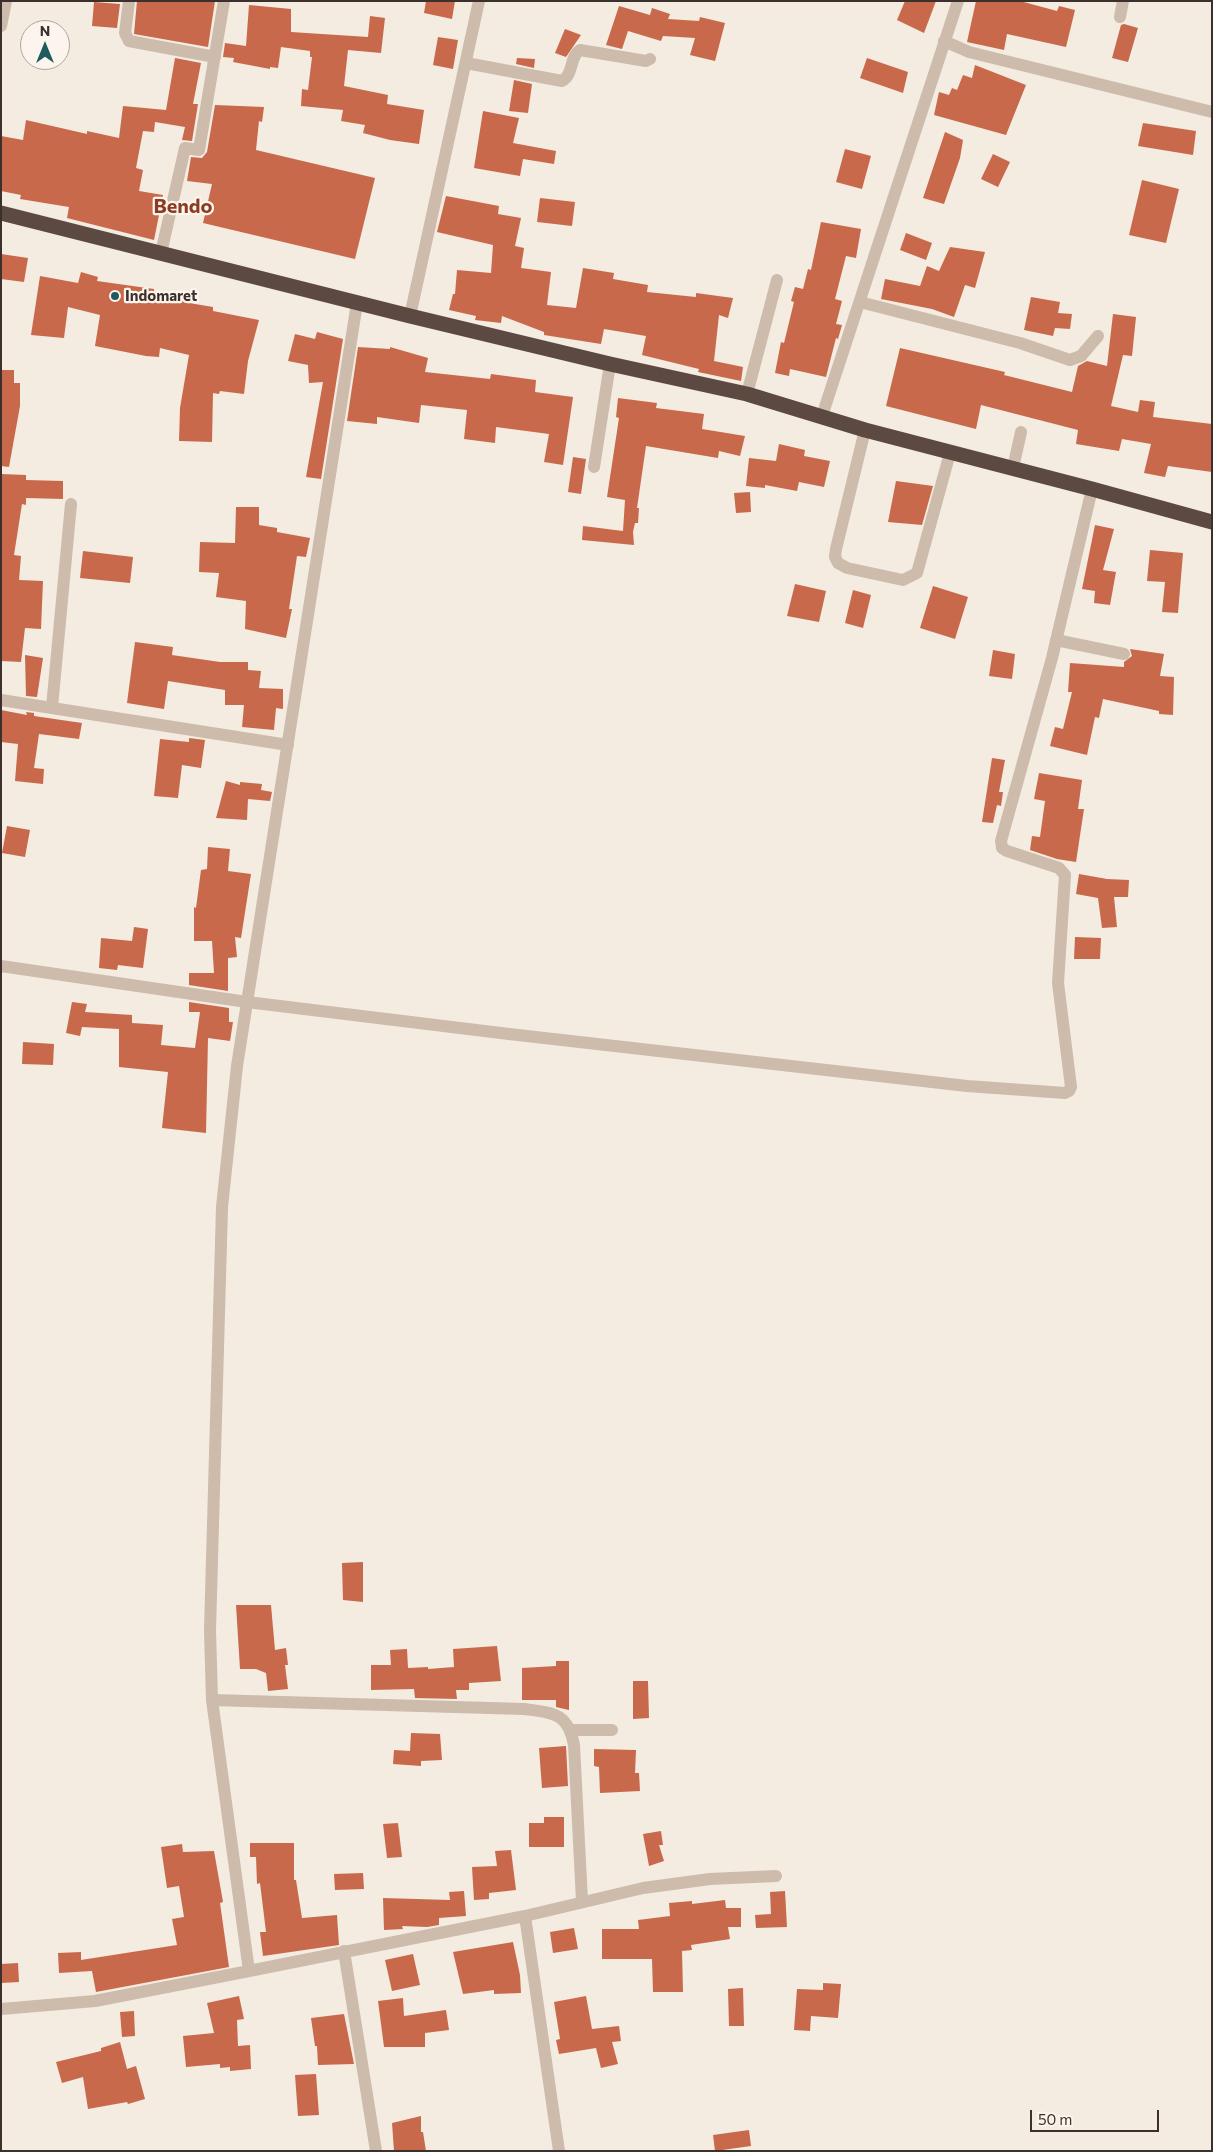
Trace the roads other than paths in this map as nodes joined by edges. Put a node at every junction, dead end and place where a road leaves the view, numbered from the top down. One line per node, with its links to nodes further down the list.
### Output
1 (6, 1): 8 (street)
2 (129, 1): 10 (street)
3 (224, 1): 10 (street)
4 (479, 1): 12 (street)
5 (958, 1): 9 (street)
6 (1123, 1): 7 (street)
7 (1120, 17)
8 (1, 26)
9 (944, 41): 13 (street); 17 (street)
10 (215, 57): 15 (street)
11 (650, 59): 12 (street)
12 (466, 64): 19 (street)
13 (1212, 112)
14 (1, 213): 15 (highway)
15 (161, 253): 18 (highway)
16 (777, 280): 22 (street)
17 (860, 302): 20 (street); 23 (street)
18 (357, 303): 19 (highway); 36 (street)
19 (410, 316): 21 (highway)
20 (1098, 336)
21 (610, 364): 22 (highway); 27 (street)
22 (747, 394): 23 (highway)
23 (822, 416): 24 (highway)
24 (865, 430): 26 (highway); 26 (street)
25 (1021, 432): 28 (street)
26 (950, 453): 28 (highway)
27 (594, 467)
28 (1014, 468): 29 (highway)
29 (1092, 489): 31 (highway); 32 (street)
30 (71, 504): 35 (street)
31 (1212, 522)
32 (1056, 640): 33 (street); 38 (street)
33 (1124, 654)
34 (1, 700): 35 (street)
35 (52, 707): 36 (street)
36 (288, 746): 38 (street)
37 (1, 966): 38 (street)
38 (247, 1002): 39 (street)
39 (212, 1700): 40 (street); 46 (street)
40 (571, 1730): 41 (street); 43 (street)
41 (612, 1730)
42 (776, 1876): 43 (street)
43 (582, 1901): 44 (street)
44 (525, 1916): 45 (street); 49 (street)
45 (344, 1951): 46 (street); 48 (street)
46 (249, 1971): 47 (street)
47 (1, 2009)
48 (376, 2151)
49 (559, 2151)

